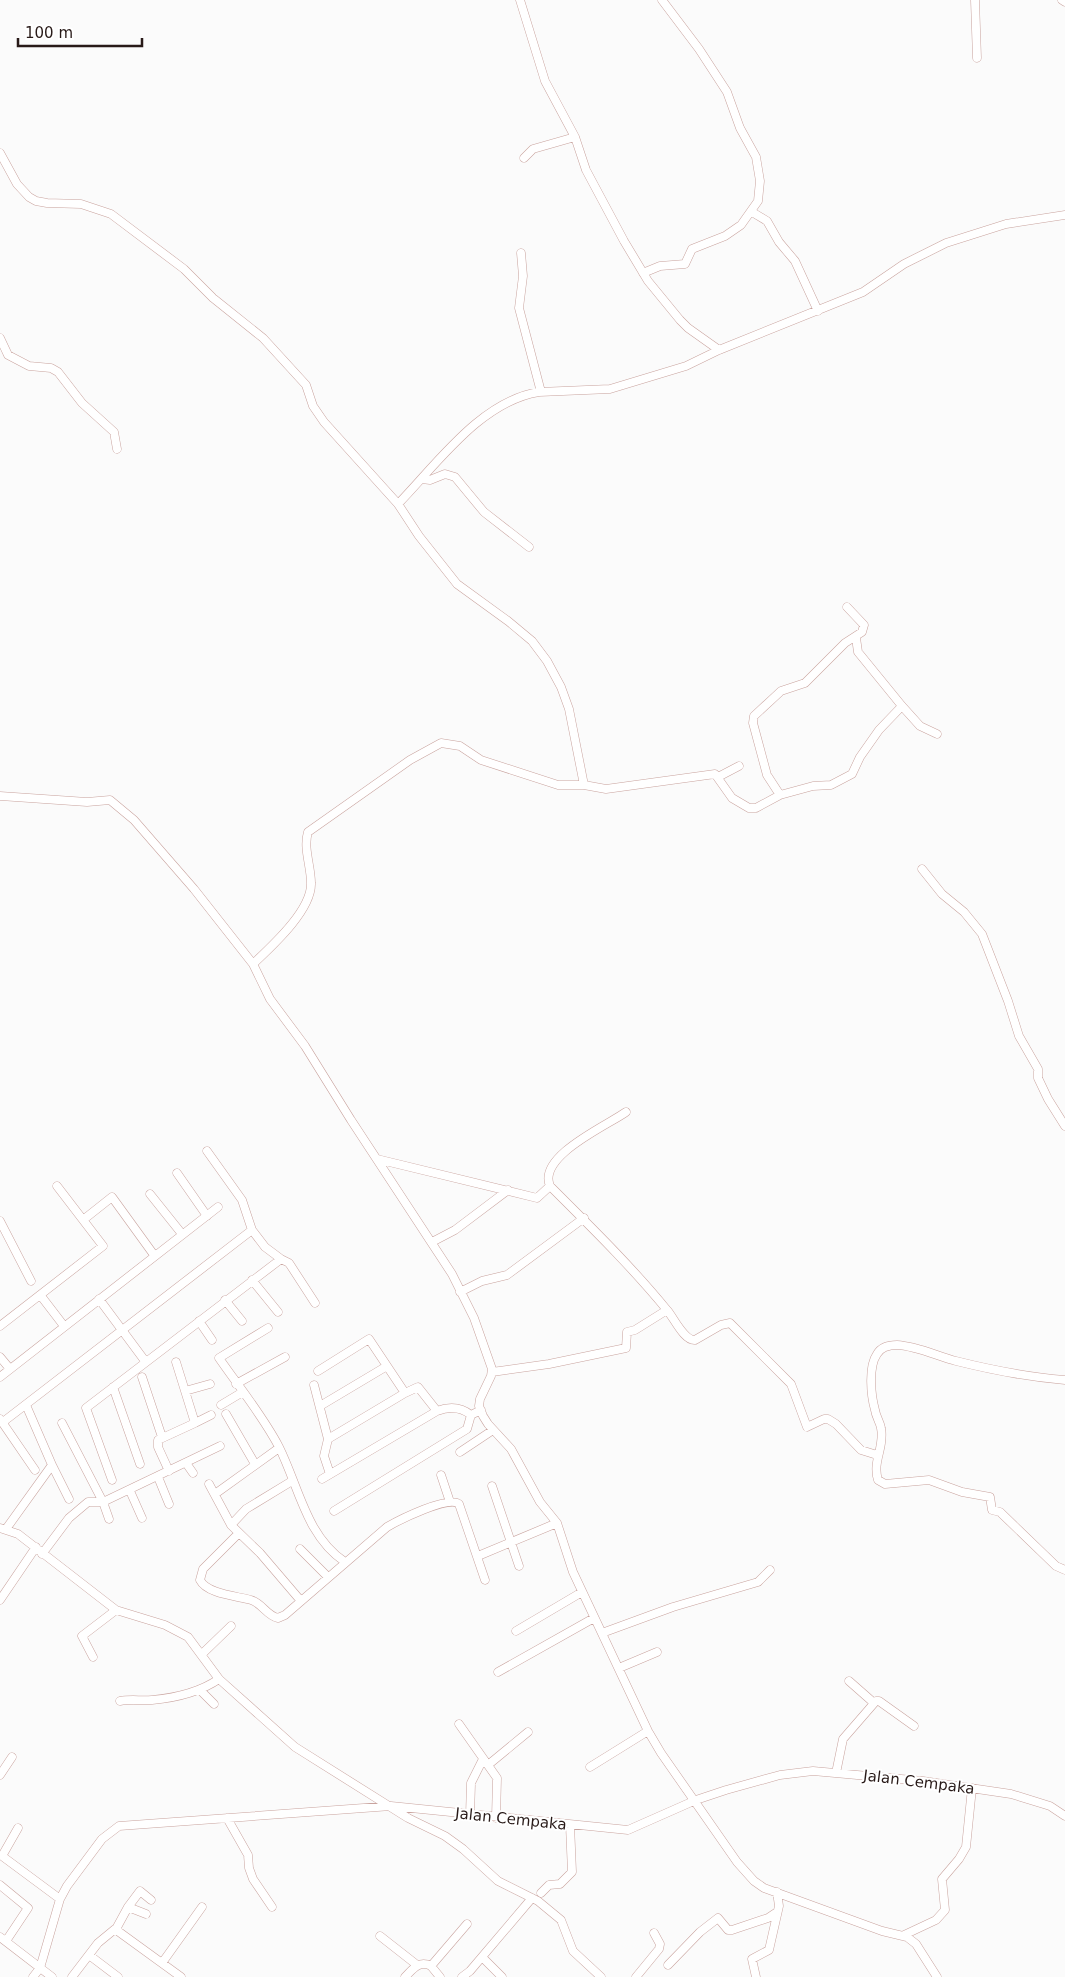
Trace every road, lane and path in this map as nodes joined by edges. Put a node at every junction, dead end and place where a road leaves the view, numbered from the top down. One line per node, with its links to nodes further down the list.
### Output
1 (520, 0): 7 (street)
2 (662, 0): 10 (street)
3 (975, 0): 6 (street)
4 (1062, 0): 5 (street)
5 (1065, 2)
6 (977, 58)
7 (575, 137): 9 (street); 13 (street)
8 (0, 153): 20 (street)
9 (524, 158)
10 (752, 212): 13 (street); 14 (street)
11 (1065, 215): 14 (street)
12 (521, 253): 17 (street)
13 (643, 273): 16 (street)
14 (818, 311): 16 (street)
15 (0, 338): 18 (street)
16 (719, 350): 17 (street)
17 (540, 392): 19 (street)
18 (117, 449)
19 (422, 479): 20 (street); 21 (street)
20 (398, 504): 28 (street)
21 (529, 547)
22 (847, 607): 23 (street)
23 (856, 638): 24 (street); 29 (street)
24 (902, 706): 25 (street); 29 (street)
25 (937, 734)
26 (739, 766): 27 (street)
27 (718, 776): 28 (street); 29 (street)
28 (584, 785): 32 (street)
29 (780, 795)
30 (0, 796): 32 (street)
31 (922, 869): 34 (street)
32 (253, 964): 36 (street)
33 (626, 1112): 39 (street)
34 (1065, 1126)
35 (206, 1151): 47 (street)
36 (376, 1159): 40 (street); 49 (street)
37 (177, 1173): 43 (street)
38 (57, 1186): 45 (street)
39 (550, 1186): 40 (street); 44 (street)
40 (508, 1190): 49 (street)
41 (150, 1194): 48 (street)
42 (218, 1207): 43 (street)
43 (207, 1216): 48 (street)
44 (584, 1218): 54 (street); 59 (street)
45 (83, 1220): 50 (street); 55 (street)
46 (0, 1221): 53 (street)
47 (252, 1230): 51 (street); 66 (street)
48 (182, 1234): 50 (street)
49 (432, 1242): 54 (street)
50 (154, 1255): 56 (street)
51 (281, 1258): 52 (street); 58 (street)
52 (252, 1280): 57 (street); 60 (street)
53 (32, 1281)
54 (460, 1292): 75 (street)
55 (41, 1296): 63 (street); 64 (street)
56 (99, 1299): 64 (street); 66 (street)
57 (225, 1300): 61 (street); 62 (street)
58 (315, 1302)
59 (667, 1310): 75 (street); 103 (street)
60 (278, 1312)
61 (199, 1321): 67 (street); 70 (street)
62 (242, 1321)
63 (0, 1326)
64 (64, 1326): 73 (street)
65 (268, 1328): 80 (street)
66 (122, 1330): 70 (street); 86 (street)
67 (212, 1340)
68 (0, 1357): 73 (street)
69 (286, 1357): 80 (street)
70 (145, 1361): 82 (street)
71 (176, 1362): 83 (street)
72 (387, 1366): 74 (street); 85 (street); 88 (street)
73 (10, 1369): 76 (street)
74 (318, 1371)
75 (492, 1372): 89 (street)
76 (0, 1377)
77 (142, 1377): 98 (street)
78 (1065, 1380): 103 (street)
79 (210, 1384): 83 (street)
80 (236, 1384): 84 (street)
81 (314, 1385): 88 (street)
82 (114, 1387): 106 (street); 115 (street)
83 (185, 1391): 95 (street)
84 (242, 1393): 87 (street); 101 (street)
85 (405, 1393): 90 (street); 99 (street)
86 (26, 1405): 94 (street); 105 (street)
87 (221, 1405)
88 (320, 1406): 99 (street)
89 (481, 1410): 92 (street); 97 (street)
90 (438, 1411): 92 (street); 111 (street)
91 (226, 1414): 107 (street)
92 (471, 1415): 125 (street)
93 (211, 1416): 95 (street)
94 (1, 1420): 108 (street)
95 (195, 1422): 98 (street)
96 (62, 1423): 122 (street)
97 (493, 1430): 102 (street); 128 (street)
98 (162, 1437): 109 (street)
99 (328, 1439): 111 (street)
100 (220, 1446): 104 (street)
101 (279, 1448): 107 (street); 116 (street)
102 (460, 1452)
103 (877, 1455): 140 (street)
104 (186, 1463): 109 (street); 110 (street)
105 (52, 1464): 121 (street); 130 (street)
106 (140, 1464)
107 (255, 1464): 120 (street)
108 (35, 1470)
109 (169, 1471): 113 (street)
110 (192, 1473)
111 (330, 1474): 114 (street)
112 (441, 1475): 123 (street)
113 (158, 1477): 119 (street); 124 (street)
114 (322, 1479)
115 (112, 1480)
116 (292, 1481): 129 (street); 137 (street)
117 (209, 1484): 120 (street)
118 (492, 1486): 132 (street)
119 (130, 1490): 122 (street); 126 (street)
120 (215, 1494): 129 (street)
121 (69, 1499)
122 (103, 1502): 127 (street); 135 (street)
123 (450, 1502): 136 (street); 137 (street)
124 (169, 1504)
125 (334, 1511)
126 (142, 1518)
127 (109, 1519)
128 (557, 1524): 132 (street); 143 (street)
129 (231, 1525): 131 (street)
130 (3, 1529): 133 (street)
131 (238, 1534): 145 (street); 145 (street)
132 (511, 1542): 136 (street); 138 (street)
133 (36, 1547): 135 (street); 144 (street)
134 (300, 1549): 141 (street)
135 (42, 1554): 146 (street)
136 (478, 1556): 142 (street)
137 (345, 1562): 141 (street)
138 (519, 1566)
139 (770, 1570): 150 (street)
140 (1065, 1570)
141 (328, 1577): 145 (street)
142 (486, 1580)
143 (582, 1592): 147 (street); 149 (street)
144 (0, 1600)
145 (301, 1601)
146 (116, 1610): 152 (street); 153 (street)
147 (594, 1618): 150 (street); 155 (street)
148 (232, 1626): 152 (street)
149 (516, 1631)
150 (602, 1634): 154 (street)
151 (657, 1652): 154 (street)
152 (202, 1654): 156 (street)
153 (93, 1657)
154 (619, 1668): 164 (street)
155 (498, 1672)
156 (219, 1679): 158 (street); 173 (street)
157 (849, 1681): 160 (street)
158 (200, 1690): 159 (street); 161 (street)
159 (120, 1701)
160 (874, 1703): 163 (street); 169 (street)
161 (214, 1704)
162 (459, 1724): 167 (street)
163 (914, 1726)
164 (648, 1731): 168 (street); 172 (street)
165 (528, 1732): 167 (street)
166 (12, 1757): 170 (street)
167 (486, 1762): 174 (street); 177 (street)
168 (590, 1767)
169 (836, 1773): 171 (street, Jalan Cempaka); 172 (street, Jalan Cempaka)
170 (0, 1775)
171 (972, 1788): 175 (street, Jalan Cempaka); 194 (street)
172 (696, 1800): 178 (street, Jalan Cempaka); 182 (street)
173 (391, 1806): 174 (street, Jalan Cempaka); 176 (street, Jalan Cempaka); 183 (street)
174 (470, 1815): 177 (street, Jalan Cempaka)
175 (1065, 1816)
176 (227, 1818): 184 (street, Jalan Cempaka); 188 (street)
177 (496, 1818): 178 (street, Jalan Cempaka)
178 (570, 1825): 181 (street)
179 (18, 1828): 184 (street)
180 (0, 1885): 196 (street)
181 (541, 1892)
182 (777, 1892): 189 (street); 194 (street)
183 (532, 1898): 198 (street); 213 (street)
184 (60, 1899): 203 (street, Jalan Cempaka)
185 (151, 1900): 186 (street)
186 (128, 1907): 190 (street); 192 (street)
187 (202, 1907): 199 (street)
188 (272, 1907)
189 (777, 1912): 201 (street); 215 (street)
190 (146, 1914)
191 (467, 1924): 202 (street)
192 (116, 1929): 197 (street); 199 (street)
193 (654, 1933): 214 (street)
194 (904, 1935): 216 (street)
195 (380, 1936): 200 (street)
196 (3, 1939): 203 (street)
197 (89, 1955): 206 (street); 207 (street)
198 (482, 1957): 211 (street); 212 (street)
199 (162, 1963): 208 (street)
200 (417, 1965): 202 (street); 209 (street)
201 (668, 1965)
202 (431, 1966): 210 (street)
203 (40, 1968): 204 (street, Jalan Cempaka); 205 (street)
204 (33, 1977)
205 (52, 1977)
206 (72, 1977)
207 (118, 1977)
208 (181, 1977)
209 (405, 1977)
210 (440, 1977)
211 (462, 1977)
212 (502, 1977)
213 (601, 1977)
214 (636, 1977)
215 (756, 1977)
216 (937, 1977)

